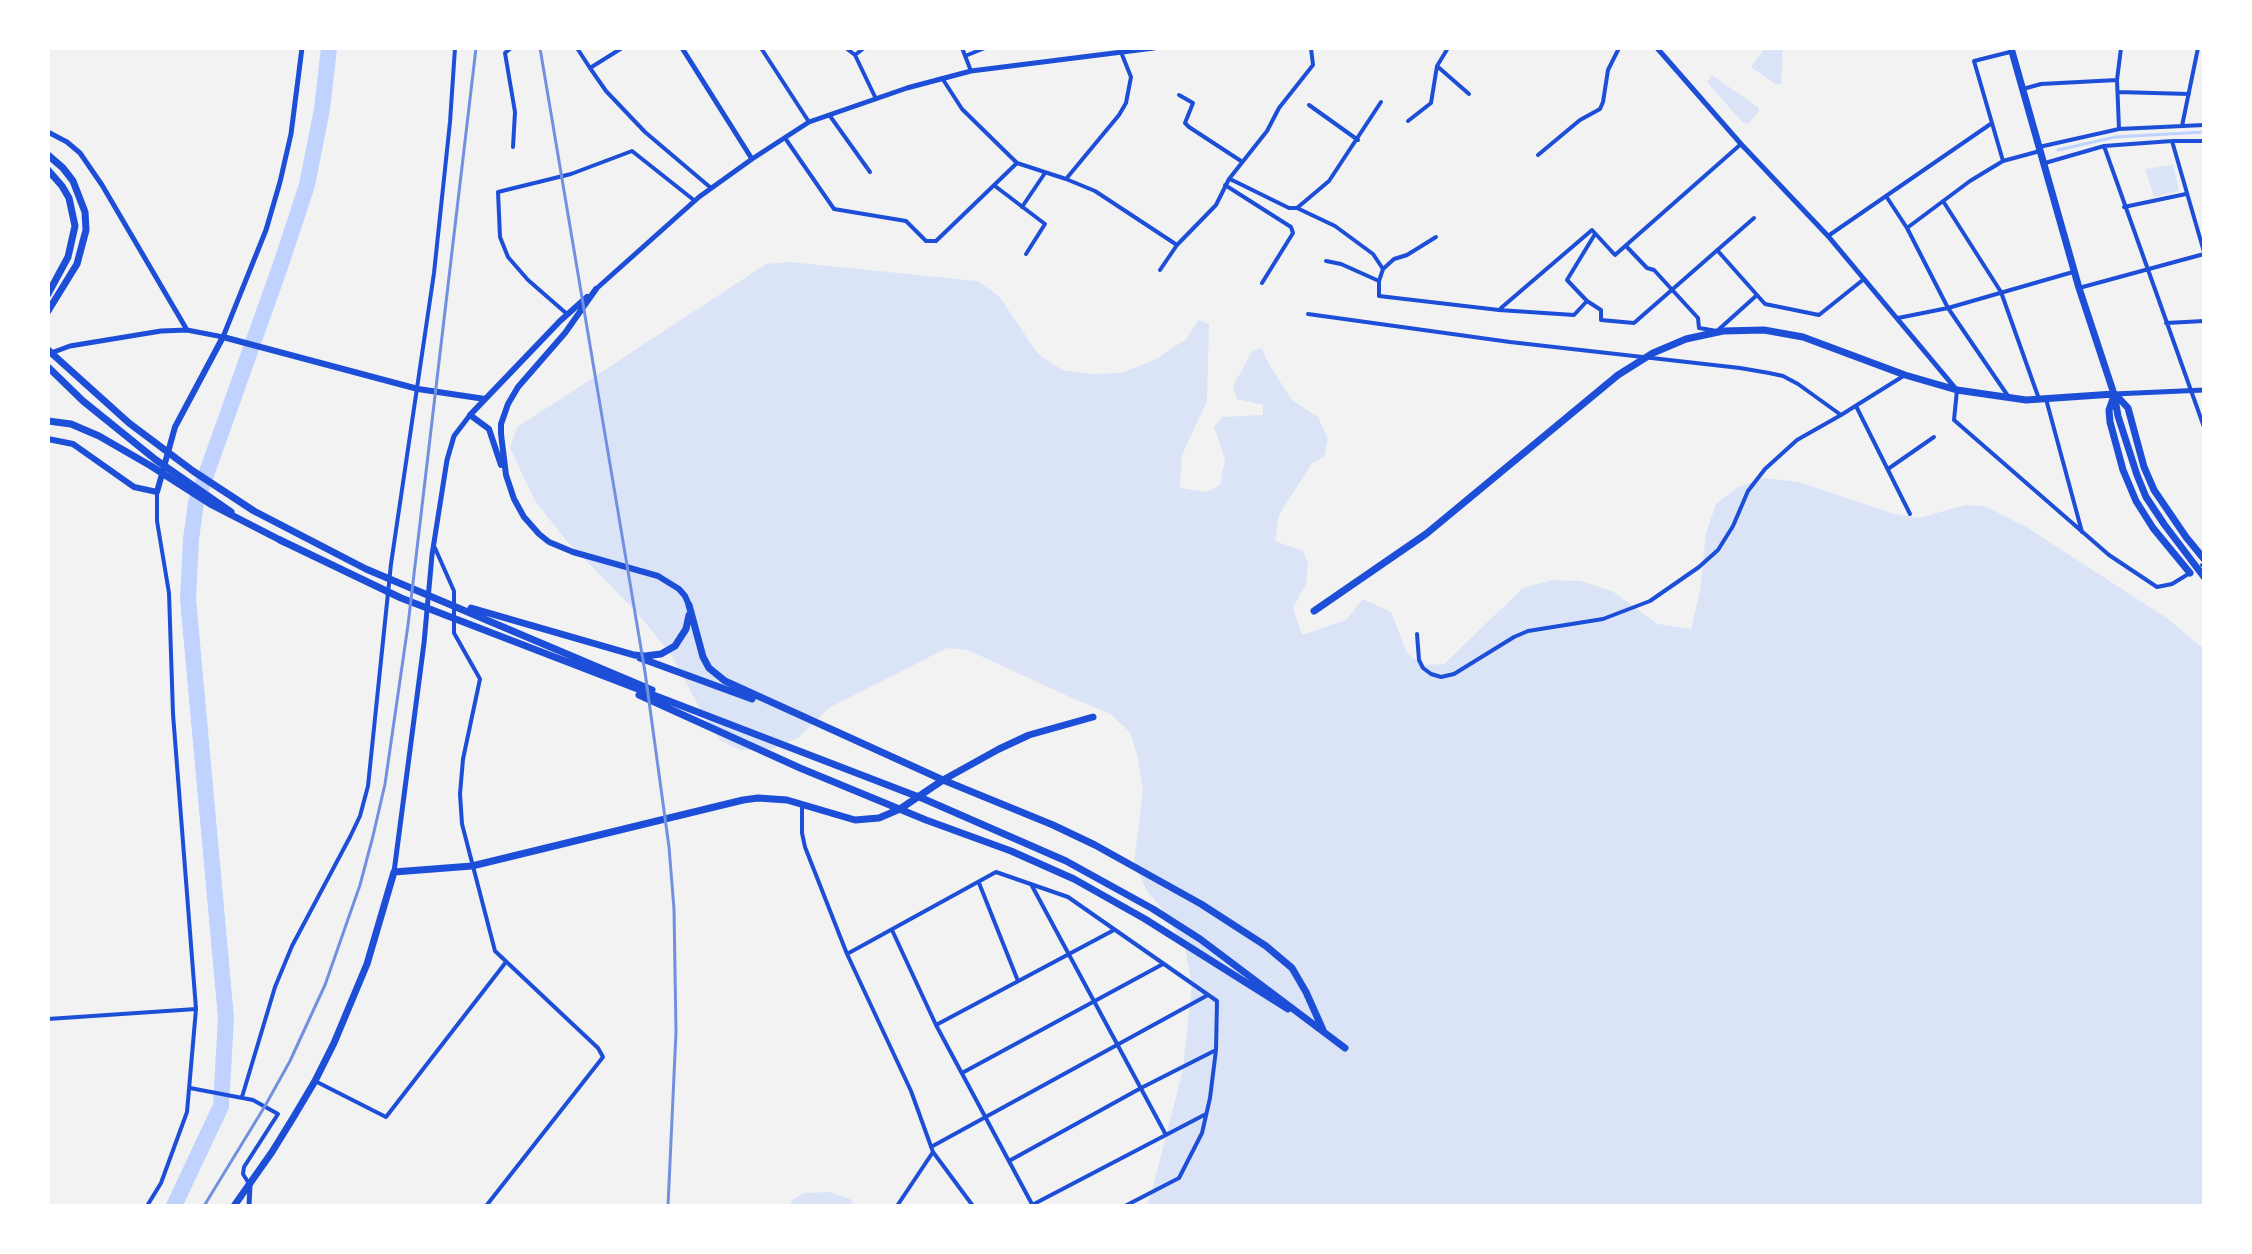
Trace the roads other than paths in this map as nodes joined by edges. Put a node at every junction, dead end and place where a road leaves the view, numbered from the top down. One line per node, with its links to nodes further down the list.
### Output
1 (302, 48): 108 (street)
2 (455, 48): 112 (street)
3 (511, 48): 50 (street)
4 (577, 48): 24 (street)
5 (622, 48): 24 (street)
6 (682, 48): 54 (street)
7 (761, 48): 38 (street)
8 (846, 48): 21 (street)
9 (864, 48): 21 (street)
10 (962, 48): 22 (street)
11 (985, 48): 22 (street)
12 (1154, 48): 20 (street)
13 (1311, 48): 55 (street)
14 (1448, 48): 23 (street)
15 (1619, 48): 53 (street)
16 (1657, 48): 48 (street)
17 (2121, 48): 27 (street)
18 (2198, 48): 31 (street)
19 (2012, 50): 28 (highway); 39 (street)
20 (1121, 52): 25 (street); 62 (street)
21 (855, 55): 33 (street)
22 (965, 56): 25 (street)
23 (1437, 66): 30 (street); 37 (street)
24 (590, 68): 66 (street)
25 (971, 71): 26 (street)
26 (942, 78): 33 (street); 57 (street)
27 (2117, 80): 28 (street); 29 (street)
28 (2023, 89): 51 (highway)
29 (2118, 92): 31 (street); 42 (street)
30 (1469, 94)
31 (2189, 94): 41 (street)
32 (1179, 95): 55 (street)
33 (876, 99): 36 (street)
34 (1381, 102): 45 (street)
35 (1309, 105): 45 (street)
36 (829, 115): 38 (street); 60 (street)
37 (1408, 121)
38 (809, 122): 44 (street)
39 (1992, 123): 56 (street); 68 (street)
40 (2204, 125): 41 (street)
41 (2182, 126): 42 (street)
42 (2119, 129): 51 (street)
43 (48, 132): 107 (street)
44 (785, 138): 54 (street); 65 (street)
45 (1358, 140): 73 (street)
46 (2172, 141): 47 (street); 49 (street); 67 (street)
47 (2204, 141)
48 (1741, 144): 77 (street); 80 (street)
49 (2104, 146): 58 (street); 72 (street)
50 (513, 147)
51 (2039, 149): 56 (street); 58 (highway)
52 (48, 155): 101 (highway)
53 (1538, 155)
54 (752, 159): 66 (street)
55 (1242, 161): 63 (street)
56 (2003, 161): 70 (street)
57 (1017, 163): 61 (street); 65 (street)
58 (2043, 163): 88 (highway)
59 (48, 170): 96 (highway)
60 (870, 172)
61 (1045, 173): 62 (street); 71 (street)
62 (1066, 179): 79 (street)
63 (1229, 179): 64 (street); 73 (street)
64 (1225, 185): 79 (street); 91 (street)
65 (995, 186): 71 (street)
66 (711, 188): 69 (street)
67 (2186, 194): 72 (street); 82 (street)
68 (1886, 196): 75 (street); 77 (street)
69 (695, 201): 93 (street); 102 (street)
70 (1943, 201): 75 (street); 95 (street)
71 (1022, 207): 83 (street)
72 (2124, 207): 86 (street)
73 (1297, 208): 85 (street)
74 (1754, 218): 81 (street)
75 (1907, 228): 99 (street)
76 (1595, 234): 80 (street); 98 (street); 100 (street)
77 (1828, 236): 89 (street)
78 (1436, 237): 85 (street)
79 (1177, 245): 87 (street)
80 (1626, 246): 94 (street)
81 (1717, 250): 94 (street); 97 (street)
82 (2204, 253): 86 (street)
83 (1026, 254)
84 (1326, 261): 90 (street)
85 (1383, 269): 90 (street)
86 (2146, 269): 92 (street); 106 (street)
87 (1160, 270)
88 (2074, 271): 92 (highway); 95 (street)
89 (1864, 279): 97 (street); 104 (street)
90 (1379, 281): 100 (street)
91 (1262, 283)
92 (2079, 288): 116 (highway)
93 (596, 289): 102 (main road); 129 (main road)
94 (1672, 290): 97 (street); 98 (street)
95 (2001, 292): 99 (street); 119 (street)
96 (48, 294)
97 (1757, 295)
98 (1587, 301): 100 (street)
99 (1948, 308): 104 (street); 117 (street)
100 (1499, 310)
101 (48, 311)
102 (567, 314): 118 (main road)
103 (1308, 314): 122 (street)
104 (1898, 318): 113 (street)
105 (2204, 321): 106 (street)
106 (2166, 323): 115 (street)
107 (187, 330): 108 (street); 109 (street)
108 (223, 337): 112 (main road); 130 (main road)
109 (49, 351): 137 (highway)
110 (48, 367): 127 (highway)
111 (1905, 375): 113 (highway); 120 (street); 141 (highway)
112 (418, 389): 118 (main road); 176 (street)
113 (1957, 390): 117 (highway); 132 (street)
114 (2204, 390): 115 (street)
115 (2192, 391): 116 (street); 124 (street)
116 (2114, 394): 119 (highway); 134 (highway); 135 (highway); 136 (highway)
117 (2009, 398): 119 (highway)
118 (485, 399): 121 (main road)
119 (2043, 399): 132 (street)
120 (1856, 406): 122 (street); 128 (street)
121 (470, 415): 129 (main road); 133 (street)
122 (1841, 415): 142 (street)
123 (48, 421): 127 (highway)
124 (2204, 427)
125 (1934, 437): 128 (street)
126 (48, 439): 130 (main road)
127 (154, 463): 144 (highway)
128 (1888, 469): 131 (street)
129 (506, 475): 139 (main road)
130 (157, 492): 164 (street)
131 (1910, 514)
132 (2083, 534): 135 (street)
133 (434, 546): 138 (street); 152 (street)
134 (2203, 563)
135 (2191, 572)
136 (2204, 577)
137 (440, 600): 138 (highway); 140 (highway)
138 (454, 605): 140 (highway); 151 (street)
139 (689, 605): 143 (highway); 145 (highway)
140 (469, 609): 143 (highway); 147 (highway)
141 (1314, 611)
142 (1417, 634)
143 (634, 655): 145 (highway)
144 (589, 672): 147 (highway); 150 (highway)
145 (802, 717): 148 (highway)
146 (1093, 717): 148 (highway)
147 (724, 722): 165 (highway)
148 (943, 780): 150 (highway); 168 (highway)
149 (802, 805): 150 (highway); 151 (highway); 157 (street)
150 (900, 809): 165 (highway)
151 (472, 866): 152 (highway); 159 (street)
152 (394, 872): 173 (highway)
153 (978, 882): 154 (street); 155 (street); 161 (street)
154 (1030, 883): 156 (street); 158 (street)
155 (892, 930): 157 (street); 167 (street)
156 (1115, 930): 158 (street); 160 (street)
157 (847, 954): 180 (street)
158 (1069, 954): 161 (street); 163 (street)
159 (506, 962): 173 (street); 188 (street)
160 (1163, 964): 162 (street); 163 (street)
161 (1018, 981): 167 (street)
162 (1208, 995): 169 (street); 171 (street)
163 (1094, 1001): 169 (street); 172 (street)
164 (196, 1009): 166 (street); 174 (street)
165 (1293, 1010): 168 (highway)
166 (48, 1019)
167 (936, 1025): 172 (street)
168 (1324, 1031): 170 (highway)
169 (1118, 1045): 175 (street); 178 (street)
170 (1345, 1048)
171 (1216, 1050): 175 (street); 177 (street)
172 (962, 1073): 178 (street)
173 (315, 1081): 182 (highway)
174 (190, 1088): 176 (street); 185 (street)
175 (1141, 1088): 179 (street); 181 (street)
176 (240, 1096): 182 (street)
177 (1206, 1114): 179 (street); 190 (street)
178 (986, 1117): 180 (street); 181 (street)
179 (1166, 1135): 184 (street)
180 (932, 1149): 183 (street); 189 (street)
181 (1009, 1161): 184 (street)
182 (250, 1184): 186 (highway); 187 (street)
183 (899, 1205)
184 (1033, 1205)
185 (147, 1206)
186 (234, 1206)
187 (249, 1206)
188 (486, 1206)
189 (973, 1206)
190 (1125, 1206)

